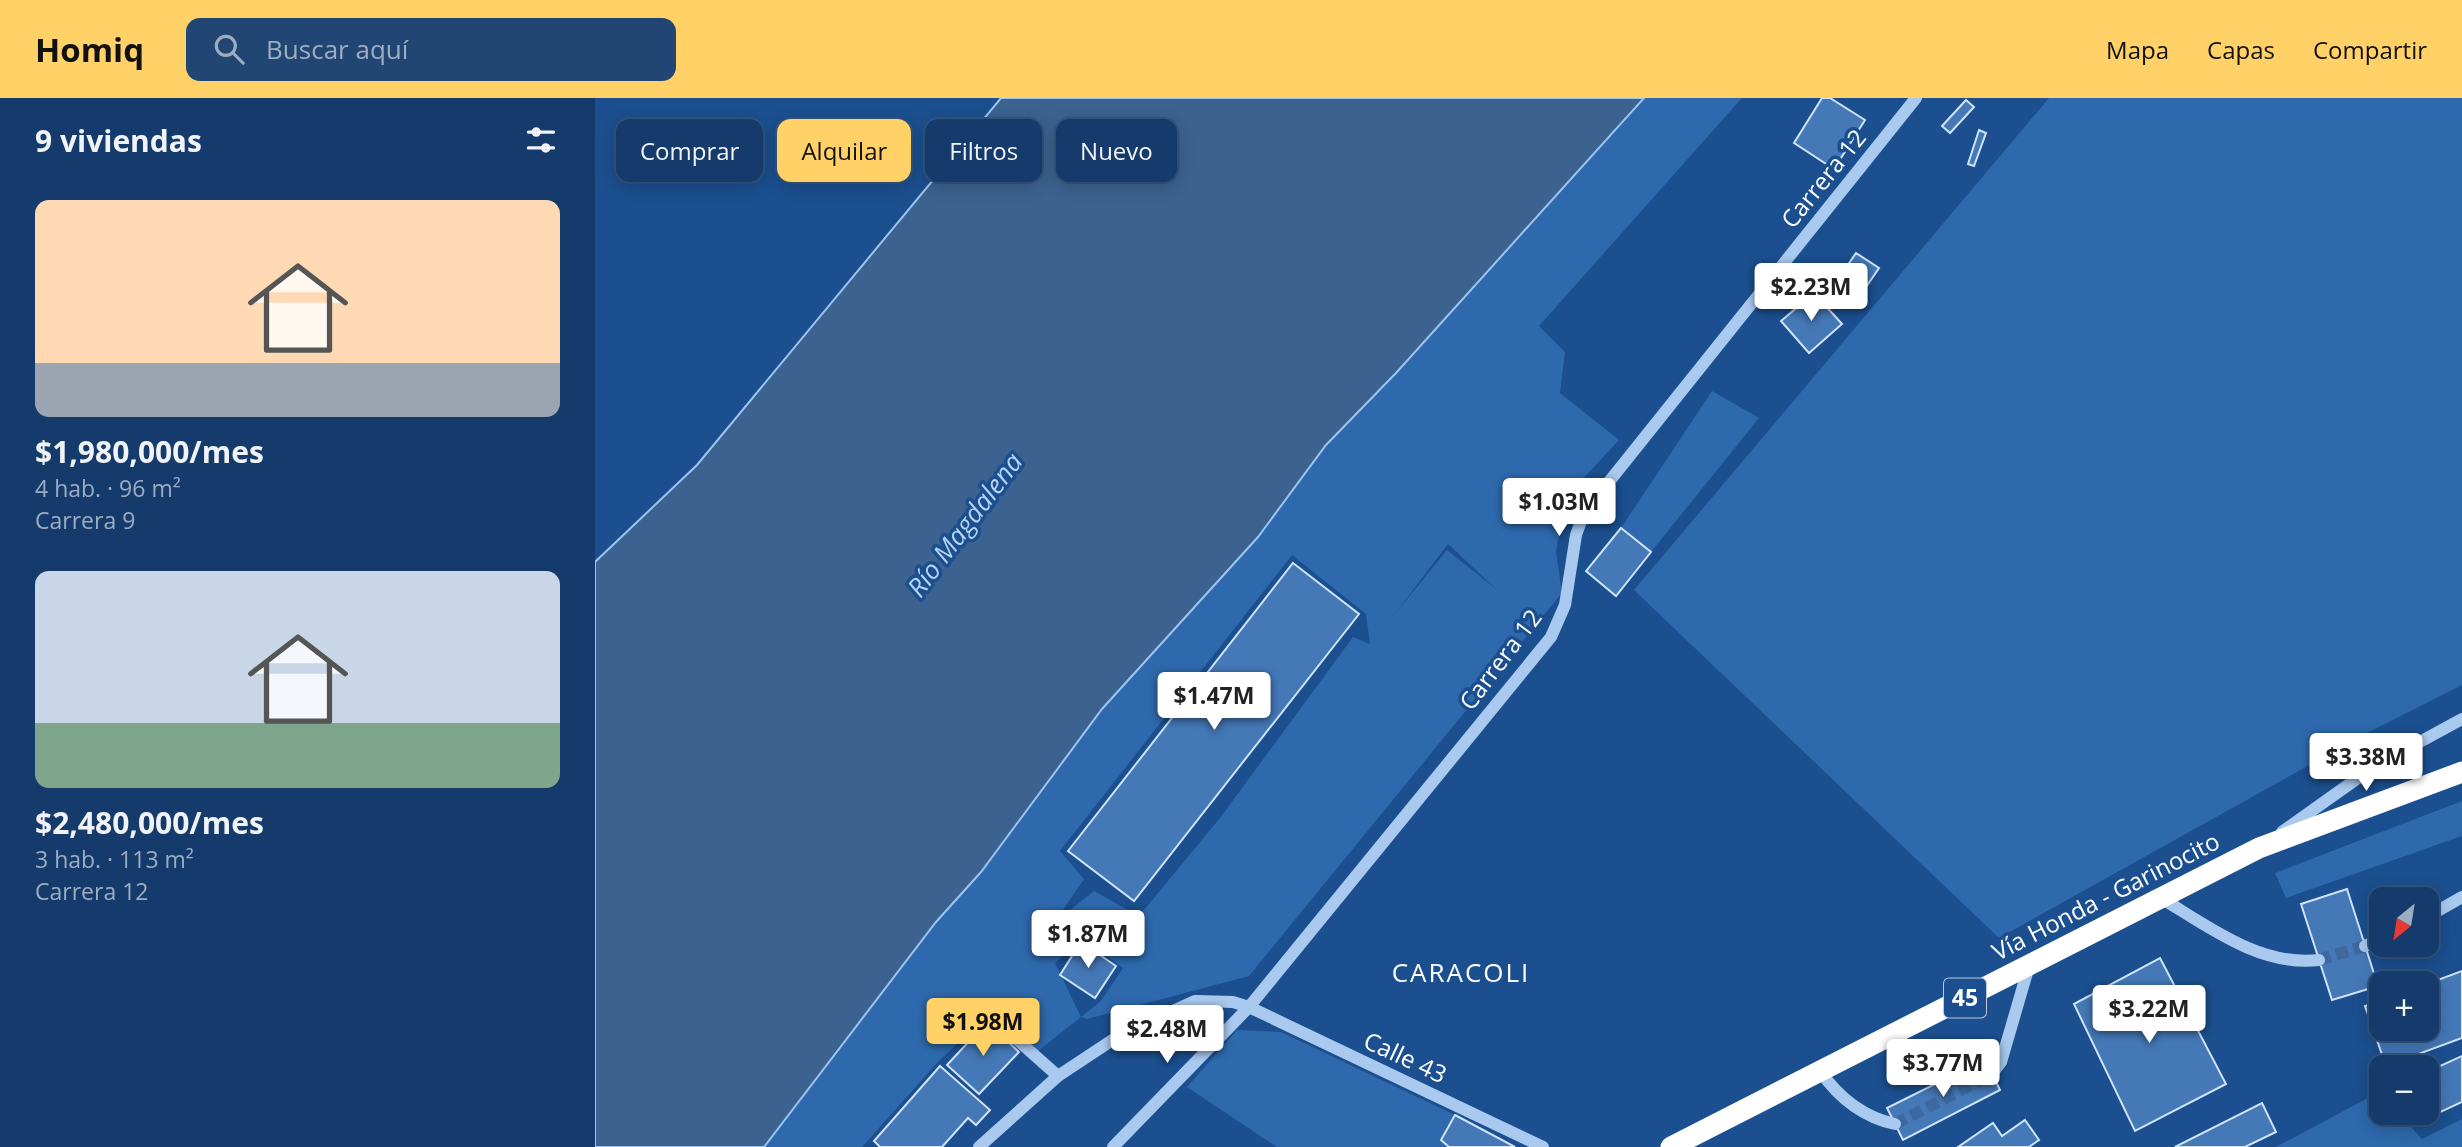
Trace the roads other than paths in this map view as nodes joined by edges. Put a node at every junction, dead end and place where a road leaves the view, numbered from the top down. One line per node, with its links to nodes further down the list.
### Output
1 (1916, 98): 12 (street, Carrera 12)
2 (2462, 719): 4 (street)
3 (2462, 772): 4 (highway, Vía Honda - Garinocito / 45)
4 (2259, 848): 6 (highway, Vía Honda - Garinocito / 45)
5 (2462, 897): 7 (street)
6 (2161, 898): 10 (street); 11 (highway, Vía Honda - Garinocito / 45)
7 (2439, 910)
8 (2369, 944): 9 (street)
9 (2365, 946)
10 (2319, 960)
11 (2029, 965): 14 (highway, Vía Honda - Garinocito / 45); 15 (street)
12 (1249, 1007): 16 (street, Calle 43); 19 (street, Carrera 12); 20 (street, Calle 43)
13 (1004, 1028): 16 (street)
14 (1820, 1071): 17 (street); 21 (highway, Vía Honda - Garinocito / 45)
15 (1992, 1074)
16 (1058, 1076): 18 (street, Calle 43)
17 (1895, 1124)
18 (979, 1147)
19 (1113, 1147)
20 (1543, 1147)
21 (1671, 1147)

